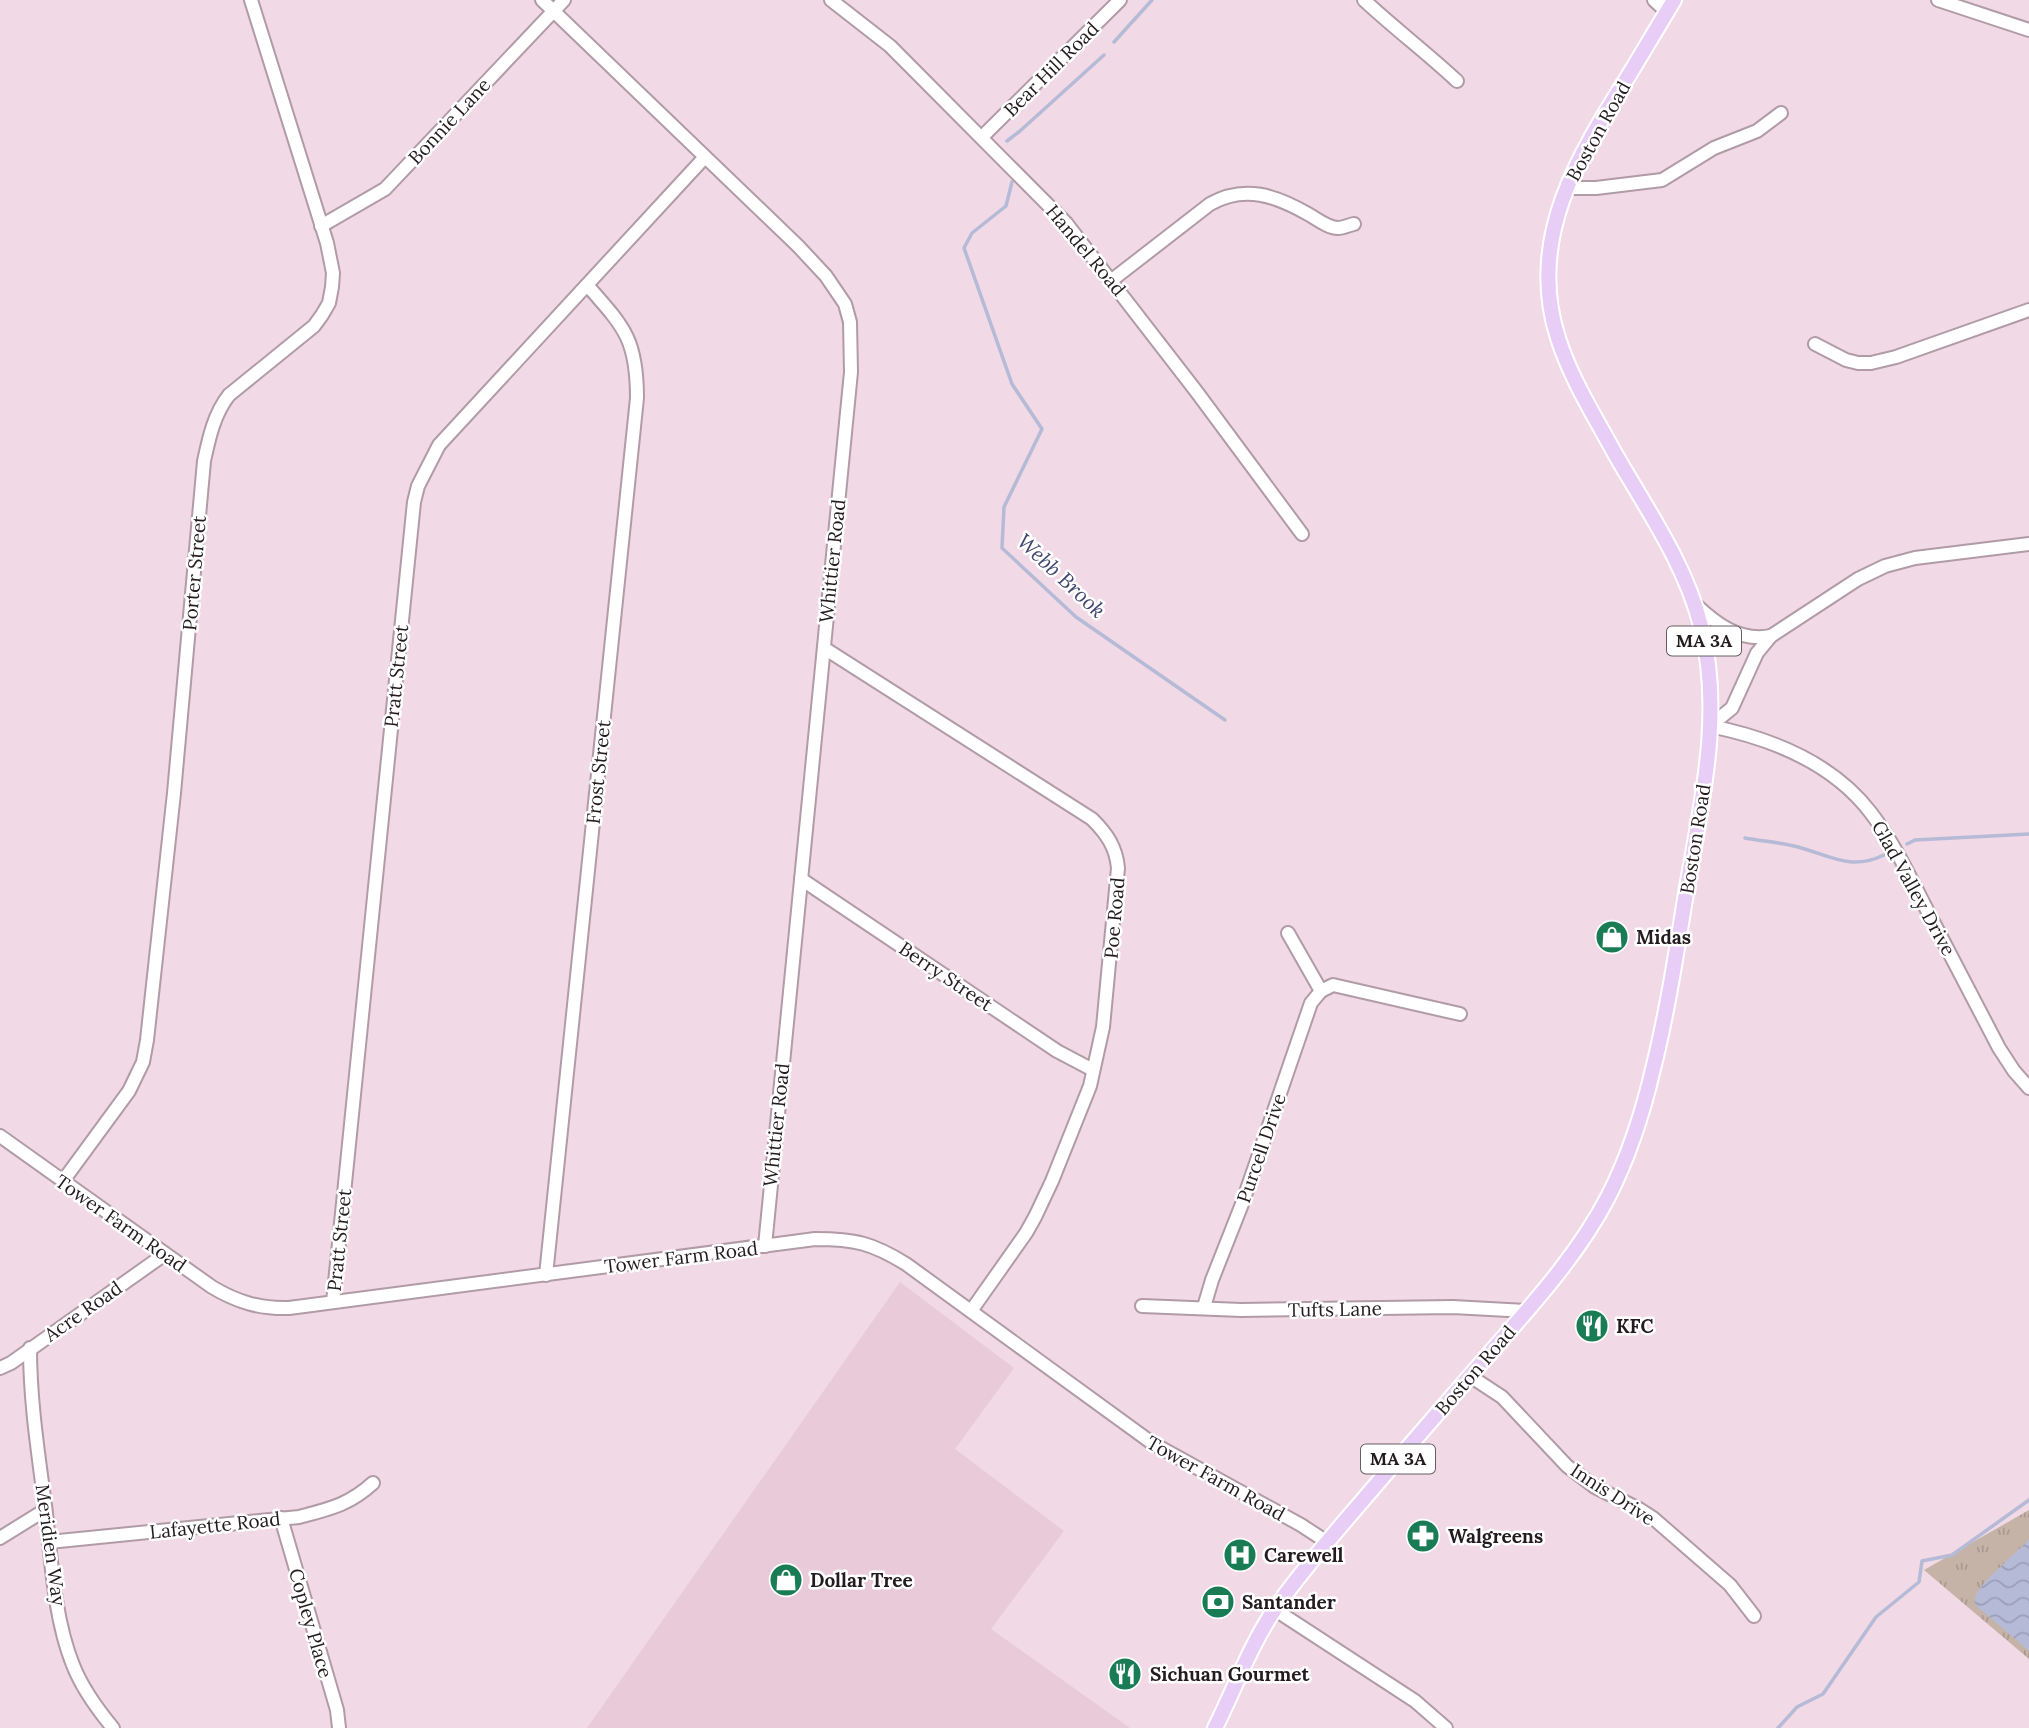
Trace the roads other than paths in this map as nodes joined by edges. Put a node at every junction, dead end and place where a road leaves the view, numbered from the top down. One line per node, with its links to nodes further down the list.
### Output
1 (251, 0): 18 (street, Porter Street)
2 (542, 0): 10 (street, Whittier Road)
3 (564, 0): 10 (street, Bonnie Lane)
4 (831, 0): 14 (street, Handel Road)
5 (1120, 0): 14 (street, Bear Hill Road)
6 (1364, 0): 12 (street)
7 (1654, 0): 9 (street)
8 (1938, 0): 11 (street)
9 (1670, 6): 16 (main road, Boston Road / MA 3A)
10 (553, 11): 15 (street, Whittier Road); 18 (street, Bonnie Lane)
11 (2029, 30)
12 (1457, 81)
13 (1781, 114): 16 (street)
14 (982, 137): 19 (street, Handel Road)
15 (705, 157): 20 (street, Pratt Street); 27 (street, Whittier Road)
16 (1566, 188): 25 (main road, Boston Road / MA 3A)
17 (1354, 224): 19 (street)
18 (321, 226): 36 (street, Porter Street)
19 (1112, 280): 23 (street, Handel Road)
20 (587, 285): 39 (street, Frost Street); 40 (street, Pratt Street)
21 (2029, 310): 22 (street)
22 (1815, 344)
23 (1302, 534)
24 (2029, 544): 26 (street)
25 (1694, 603): 26 (street); 28 (main road, Boston Road / MA 3A)
26 (1771, 635): 28 (street)
27 (824, 648): 29 (street, Whittier Road); 33 (street, Poe Road)
28 (1710, 726): 34 (street, Glad Valley Drive); 44 (main road, Boston Road / MA 3A)
29 (801, 879): 33 (street, Berry Street); 37 (street, Whittier Road)
30 (1288, 933): 31 (street)
31 (1321, 991): 32 (street); 42 (street, Purcell Drive)
32 (1460, 1014)
33 (1093, 1070): 43 (street, Poe Road)
34 (2029, 1088)
35 (0, 1136): 36 (street, Tower Farm Road)
36 (62, 1181): 38 (street, Tower Farm Road)
37 (765, 1246): 39 (street, Tower Farm Road); 43 (street, Tower Farm Road)
38 (165, 1254): 40 (street, Tower Farm Road); 45 (street, Acre Road)
39 (546, 1275): 40 (street, Tower Farm Road)
40 (333, 1303)
41 (1142, 1306): 42 (street, Tufts Lane)
42 (1204, 1307): 44 (street, Tufts Lane)
43 (971, 1311): 53 (street, Tower Farm Road)
44 (1527, 1311): 47 (main road, Boston Road / MA 3A)
45 (30, 1349): 46 (street, Acre Road); 49 (street, Meridien Way)
46 (0, 1368)
47 (1470, 1376): 53 (main road, Boston Road / MA 3A); 55 (street, Innis Drive)
48 (373, 1483): 50 (street, Lafayette Road)
49 (45, 1510): 51 (street); 52 (street, Meridien Way)
50 (281, 1518): 52 (street, Lafayette Road); 57 (street, Copley Place)
51 (0, 1538)
52 (49, 1542): 56 (street, Meridien Way)
53 (1327, 1542): 54 (main road, Boston Road / MA 3A)
54 (1275, 1609): 58 (main road, Boston Road / MA 3A); 59 (street)
55 (1754, 1616)
56 (113, 1728)
57 (339, 1728)
58 (1215, 1728)
59 (1446, 1728)

